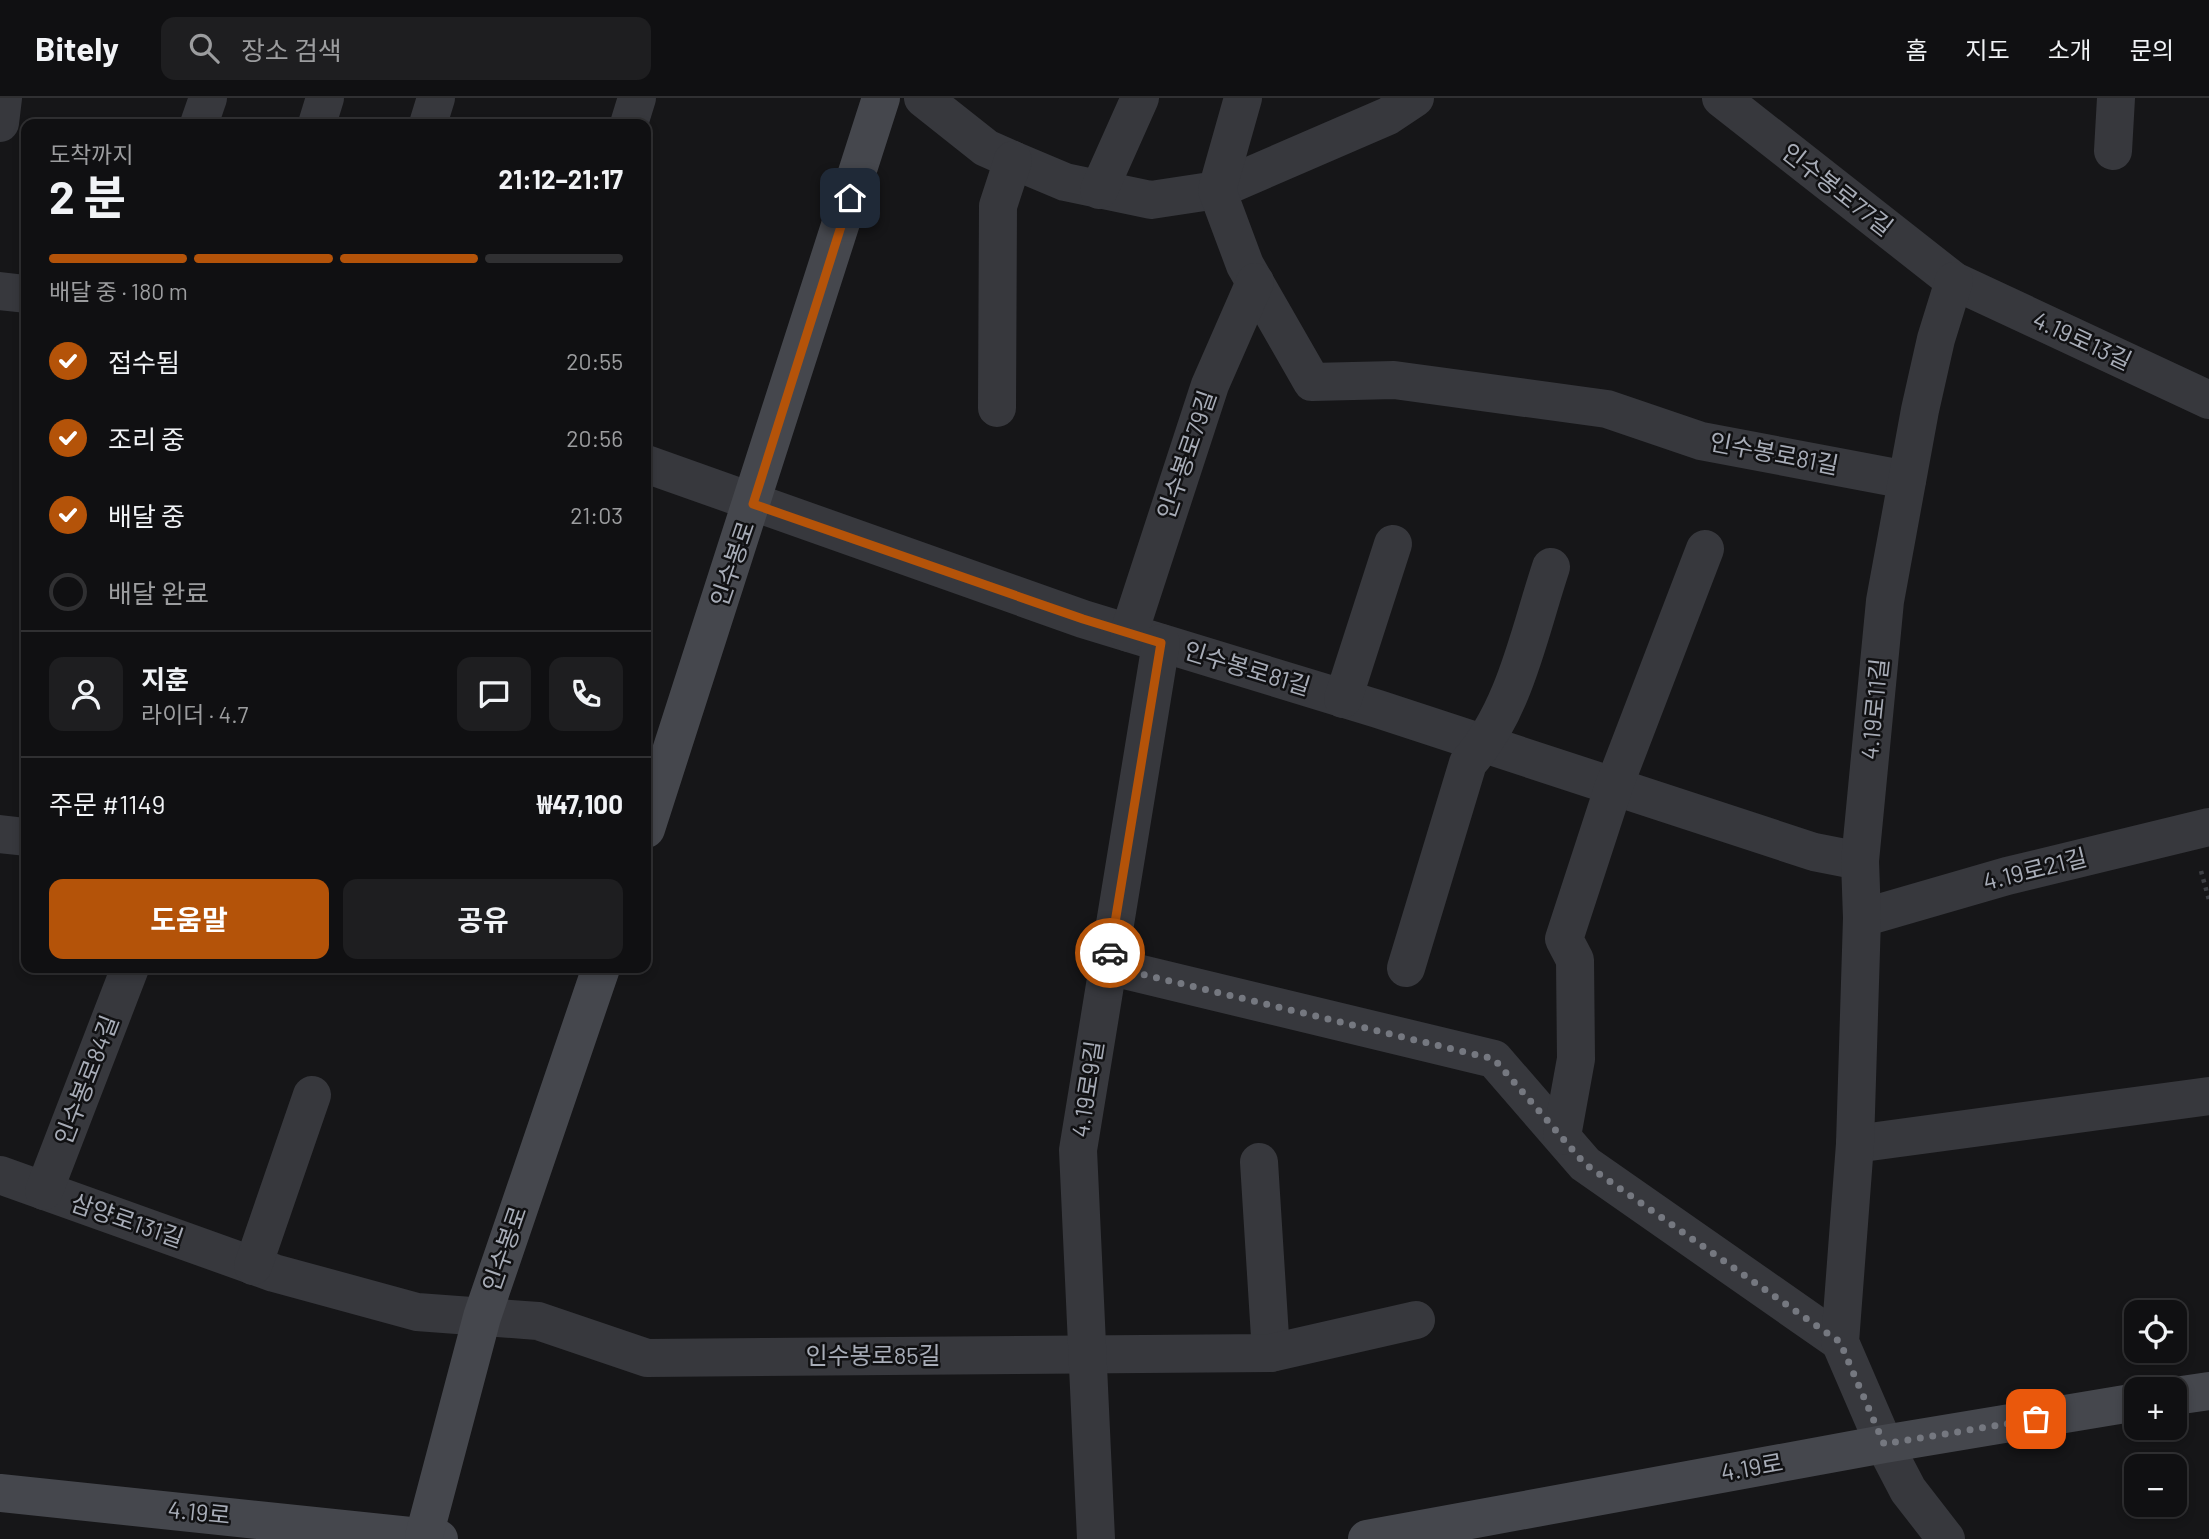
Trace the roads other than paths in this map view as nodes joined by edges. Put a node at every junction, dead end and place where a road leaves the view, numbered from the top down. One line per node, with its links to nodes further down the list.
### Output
1 (3, 98): 17 (street)
2 (208, 98): 13 (street)
3 (326, 98): 14 (street)
4 (436, 98): 15 (street)
5 (637, 98): 16 (street)
6 (881, 98): 30 (main road, 인수봉로)
7 (923, 98): 19 (street)
8 (1140, 98): 20 (street)
9 (1243, 98): 21 (street)
10 (1416, 98): 21 (street)
11 (2116, 98): 18 (street)
12 (1744, 105): 22 (street, 인수봉로77길)
13 (201, 119)
14 (319, 119)
15 (430, 119)
16 (631, 119)
17 (0, 123)
18 (2113, 151)
19 (1013, 160): 20 (street); 27 (street)
20 (1100, 190): 21 (street)
21 (1217, 190): 23 (street)
22 (1954, 281): 26 (street, 4.19로13길); 29 (street, 4.19로11길)
23 (1255, 282): 29 (street, 인수봉로81길); 34 (street, 인수봉로79길)
24 (0, 290): 25 (street)
25 (21, 293)
26 (2209, 400)
27 (997, 408)
28 (651, 466): 30 (street, 인수봉로81길)
29 (1907, 480): 42 (street, 4.19로11길)
30 (753, 504): 34 (street, 인수봉로81길); 38 (main road, 인수봉로)
31 (1393, 544): 35 (street, 인수봉로81길)
32 (1705, 549): 37 (street)
33 (1551, 566): 36 (street)
34 (1145, 638): 35 (street, 인수봉로81길); 44 (street, 4.19로9길)
35 (1343, 699): 36 (street, 인수봉로81길)
36 (1485, 744): 37 (street, 인수봉로81길); 45 (street)
37 (1614, 786): 42 (street, 인수봉로81길); 50 (street)
38 (651, 814)
39 (2209, 827): 43 (street, 4.19로21길)
40 (0, 834): 41 (street)
41 (21, 836)
42 (1860, 861): 43 (street, 4.19로11길)
43 (1862, 918): 51 (street, 4.19로11길)
44 (1108, 966): 50 (street); 60 (street, 4.19로9길)
45 (1406, 968)
46 (128, 973): 54 (street, 인수봉로84길)
47 (599, 973): 56 (main road, 인수봉로)
48 (312, 1096): 55 (street)
49 (2209, 1096): 51 (street)
50 (1562, 1136): 58 (street)
51 (1855, 1144): 58 (street, 4.19로11길)
52 (1259, 1162): 59 (street)
53 (0, 1175): 54 (street, 삼양로131길)
54 (44, 1191): 55 (street, 삼양로131길)
55 (253, 1266): 56 (street, 삼양로131길)
56 (482, 1317): 60 (street, 인수봉로85길); 66 (main road, 인수봉로)
57 (1416, 1320): 59 (street, 인수봉로85길)
58 (1840, 1342): 64 (street, 4.19로11길)
59 (1271, 1353): 60 (street, 인수봉로85길)
60 (1087, 1354): 68 (street, 4.19로9길)
61 (2209, 1391): 62 (main road)
62 (2187, 1394)
63 (2124, 1404): 64 (main road, 4.19로)
64 (1884, 1444): 67 (main road, 4.19로); 69 (street, 4.19로11길)
65 (0, 1493): 66 (main road, 4.19로)
66 (431, 1537)
67 (1391, 1537)
68 (1096, 1539)
69 (1946, 1539)

